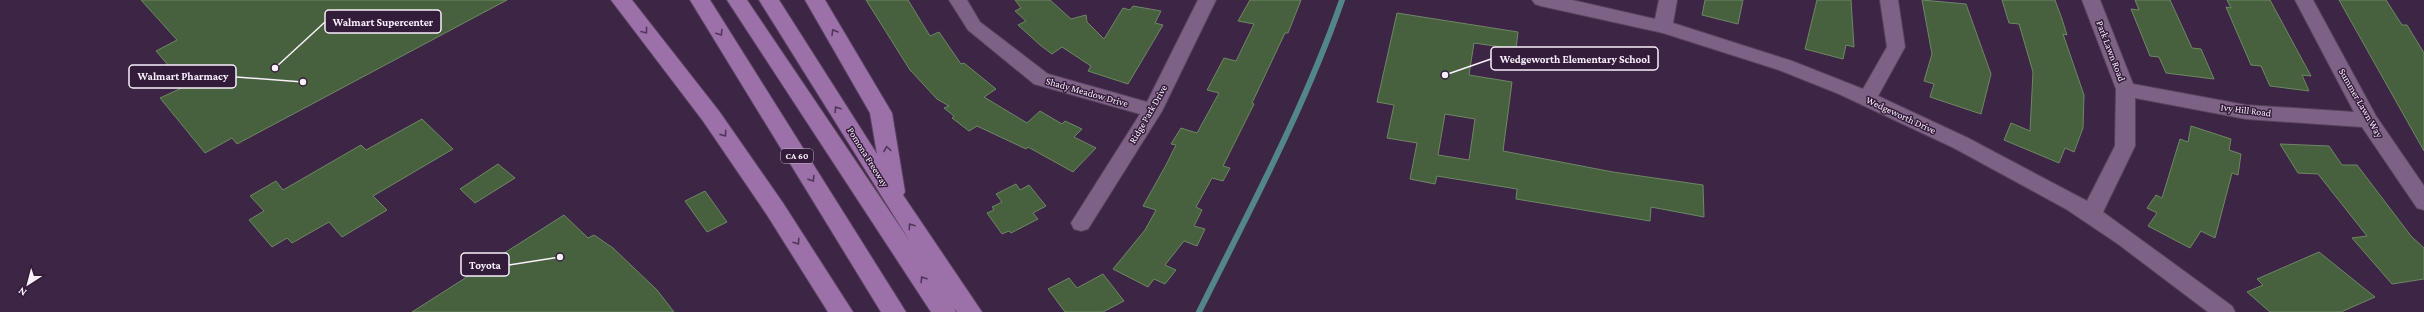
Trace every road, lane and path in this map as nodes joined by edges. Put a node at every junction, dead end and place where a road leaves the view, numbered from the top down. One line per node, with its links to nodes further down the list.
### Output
1 (621, 0): 23 (highway, one-way to 23)
2 (700, 0): 24 (highway, CA 60, one-way to 24)
3 (722, 0): 25 (highway)
4 (737, 0): 26 (highway, one-way to 4)
5 (769, 0): 19 (highway, Pomona Freeway, one-way to 5)
6 (815, 0): 19 (highway, one-way to 6)
7 (958, 0): 17 (street, Shady Meadow Drive)
8 (1207, 0): 17 (street, Ridge Park Drive)
9 (1541, 0): 14 (street, Wedgeworth Drive)
10 (1668, 0): 14 (street)
11 (1889, 0): 16 (street)
12 (2091, 0): 15 (street, Park Lawn Road)
13 (2304, 0): 18 (street, Summer Lawn Way)
14 (1663, 27): 16 (street, Wedgeworth Drive)
15 (2126, 89): 18 (street, Ivy Hill Road); 21 (street, Park Lawn Road)
16 (1867, 98): 21 (street, Wedgeworth Drive)
17 (1152, 111): 22 (street, Ridge Park Drive)
18 (2368, 120): 20 (street, Summer Lawn Way)
19 (895, 202): 27 (highway, Pomona Freeway, one-way to 19)
20 (2424, 202)
21 (2091, 214): 28 (street, Wedgeworth Drive)
22 (1080, 224)
23 (841, 312)
24 (894, 312)
25 (927, 312)
26 (944, 312)
27 (970, 312)
28 (2224, 312)

